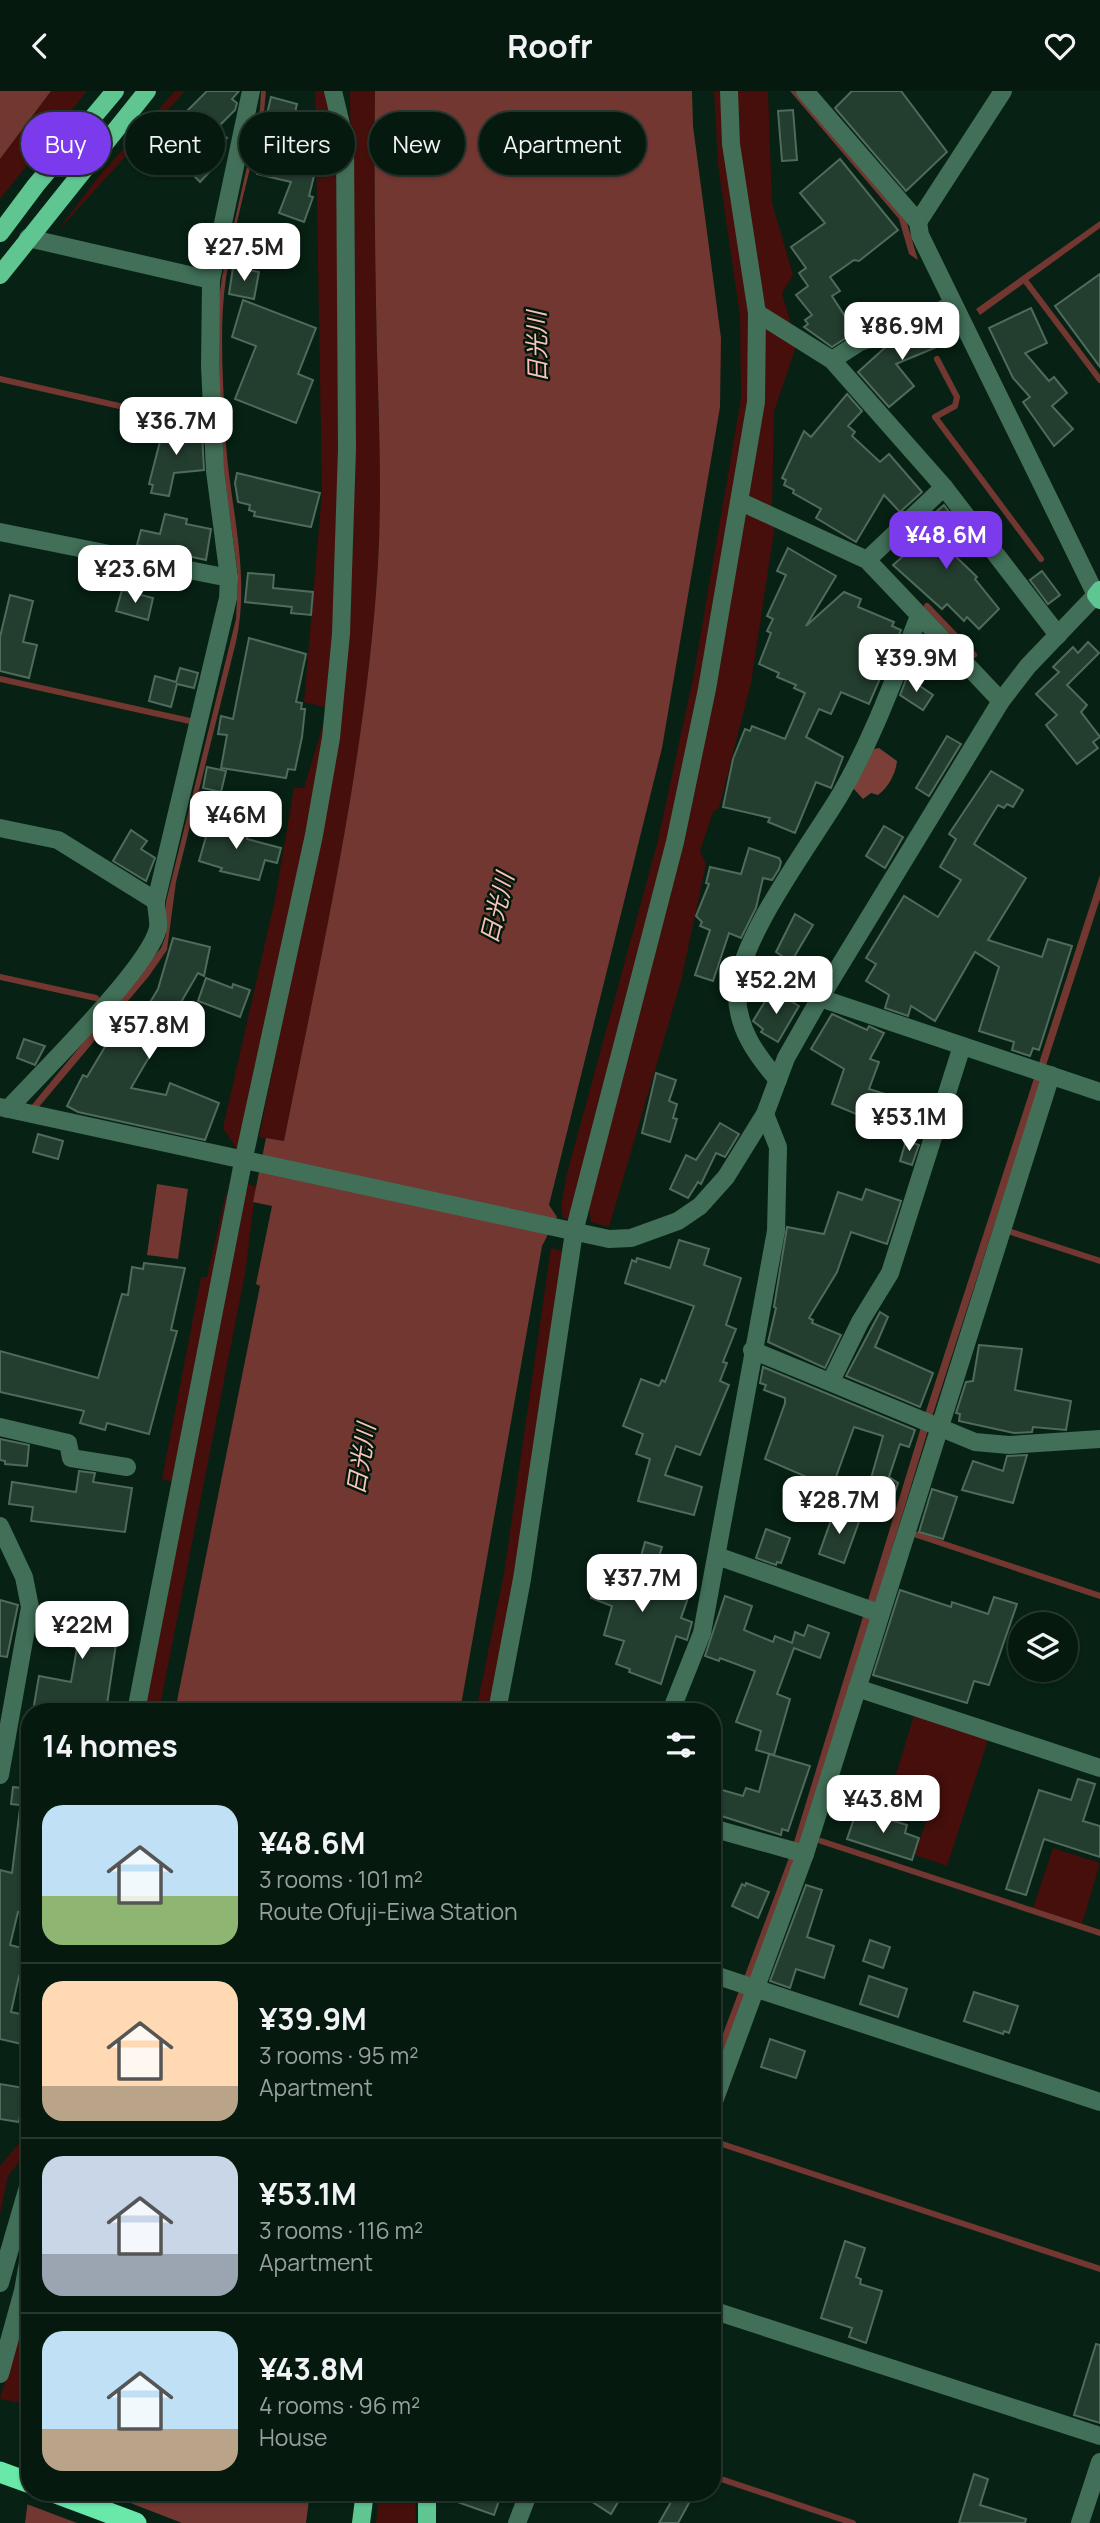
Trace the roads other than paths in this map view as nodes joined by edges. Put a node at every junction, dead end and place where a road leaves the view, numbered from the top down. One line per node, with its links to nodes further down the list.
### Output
1 (115, 91): 9 (main road)
2 (147, 91): 10 (main road)
3 (251, 91): 12 (street)
4 (333, 91): 34 (street)
5 (729, 91): 14 (street)
6 (805, 91): 8 (street)
7 (1003, 91): 8 (street)
8 (918, 222): 13 (street)
9 (0, 233)
10 (28, 238): 11 (main road); 12 (street)
11 (0, 275)
12 (211, 280): 20 (street)
13 (953, 304): 15 (street); 21 (street)
14 (757, 313): 15 (street); 17 (street)
15 (832, 360): 16 (street)
16 (944, 487): 19 (street); 23 (street)
17 (741, 502): 19 (street); 35 (street)
18 (0, 532): 20 (street)
19 (867, 560): 22 (street)
20 (229, 578): 26 (street)
21 (1099, 595): 23 (street)
22 (919, 616): 24 (street); 30 (street)
23 (1058, 635): 24 (street)
24 (1001, 701): 27 (street)
25 (0, 828): 26 (street)
26 (156, 901): 32 (street)
27 (820, 998): 28 (street); 30 (street)
28 (962, 1046): 29 (street); 37 (street)
29 (1044, 1073): 31 (street); 38 (street)
30 (778, 1080): 33 (street)
31 (1100, 1092)
32 (4, 1108): 34 (street)
33 (765, 1114): 35 (street); 36 (street)
34 (248, 1163): 35 (street); 47 (street)
35 (570, 1231): 48 (street)
36 (752, 1350): 37 (street); 43 (street)
37 (831, 1381): 38 (street)
38 (930, 1424): 40 (street); 44 (street)
39 (0, 1427): 41 (street)
40 (1100, 1440)
41 (127, 1467)
42 (0, 1526): 46 (street)
43 (717, 1556): 44 (street); 49 (street)
44 (873, 1611): 45 (street)
45 (857, 1688): 50 (street); 53 (street)
46 (6, 1699): 51 (street)
47 (138, 1703)
48 (499, 1703)
49 (674, 1703)
50 (1100, 1767)
51 (0, 1775)
52 (721, 1831): 53 (street)
53 (798, 1852): 55 (street)
54 (721, 1977): 55 (street)
55 (749, 1988): 56 (street); 57 (street)
56 (721, 2078)
57 (1100, 2102)
58 (21, 2211): 59 (street)
59 (0, 2283)
60 (21, 2298): 62 (street)
61 (721, 2313): 63 (street)
62 (0, 2374)
63 (1100, 2436)
64 (1100, 2462): 75 (street)
65 (1, 2473): 66 (highway)
66 (21, 2480)
67 (77, 2501): 71 (highway)
68 (364, 2501): 72 (main road)
69 (427, 2501): 73 (main road)
70 (526, 2501): 74 (street)
71 (136, 2523)
72 (361, 2523)
73 (427, 2523)
74 (517, 2523)
75 (1080, 2523)

